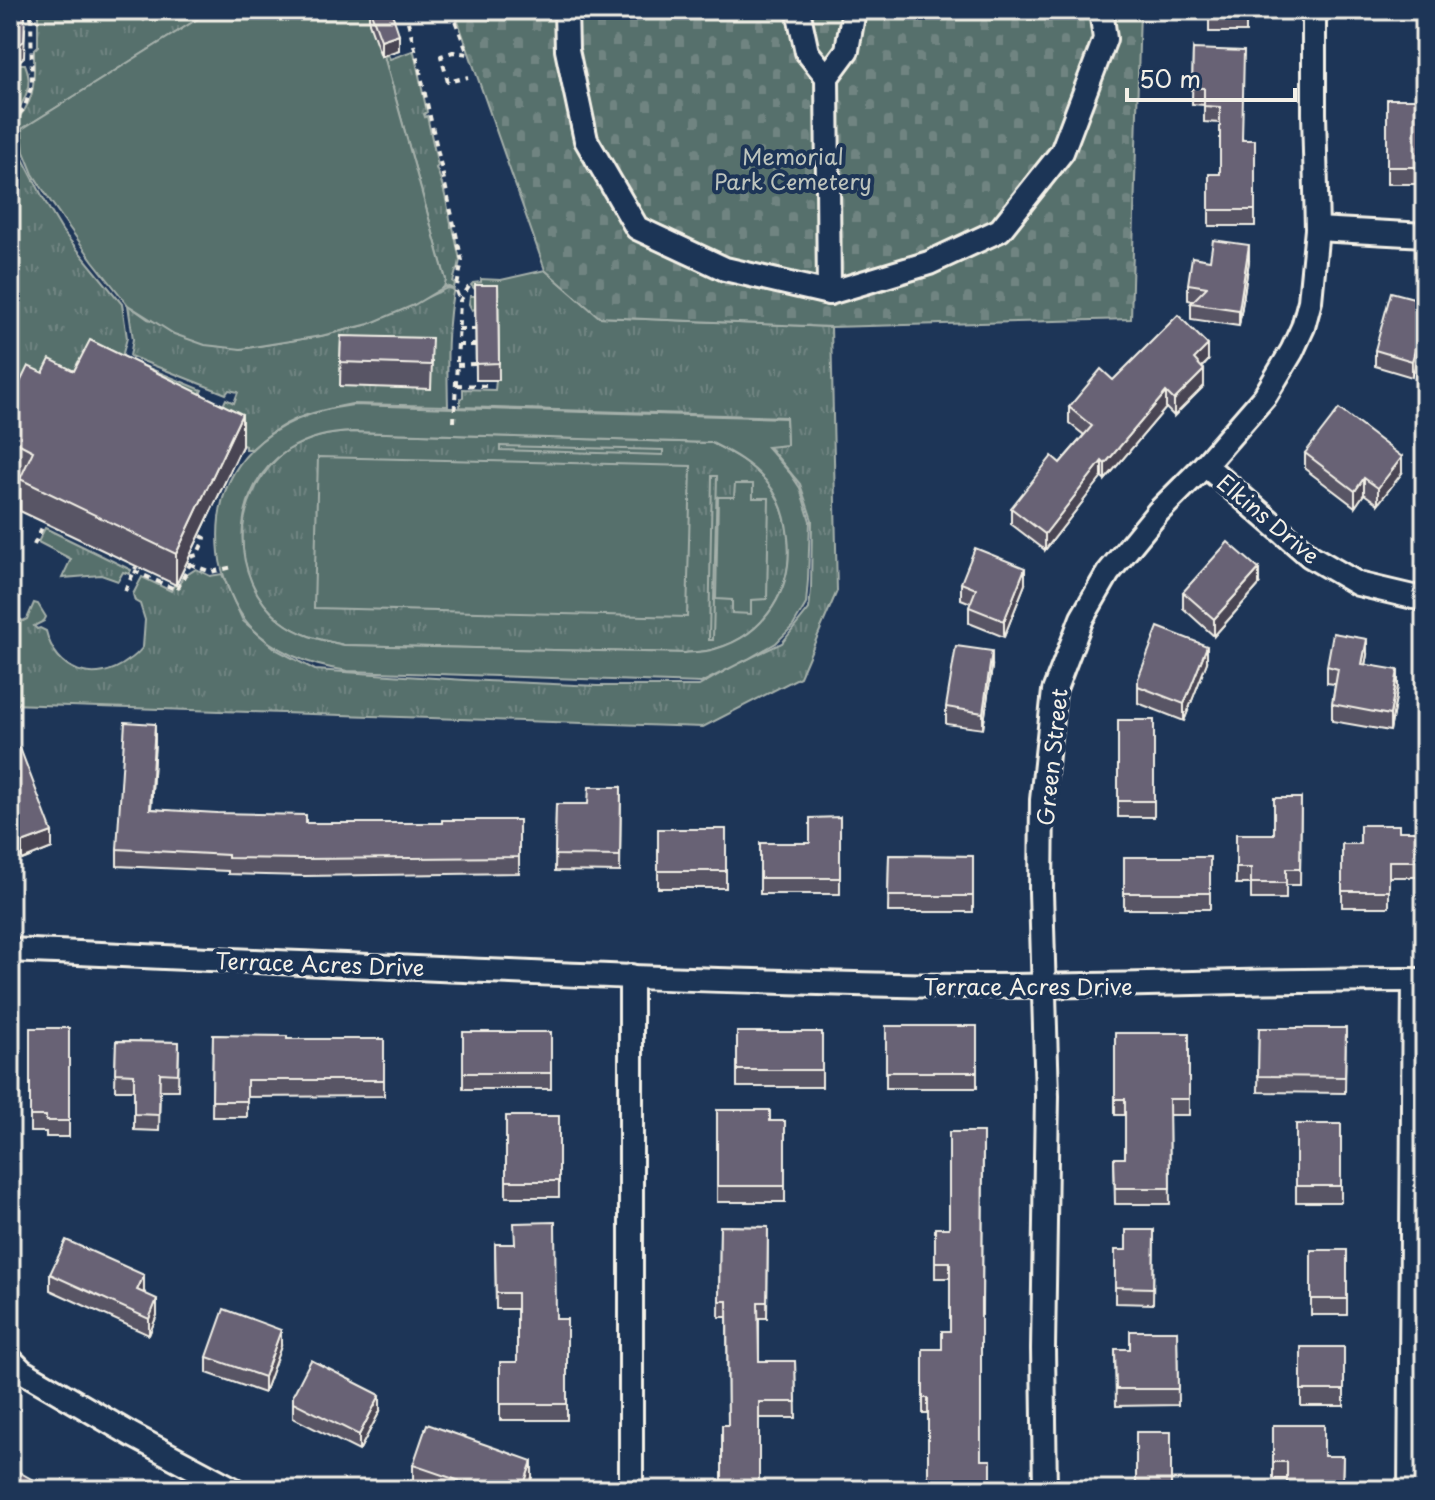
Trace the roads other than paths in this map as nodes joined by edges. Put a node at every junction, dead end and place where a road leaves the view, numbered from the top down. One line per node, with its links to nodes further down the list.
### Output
1 (566, 10): 9 (street)
2 (798, 10): 6 (street)
3 (854, 10): 6 (street)
4 (1101, 10): 9 (street)
5 (1314, 10): 7 (street, Green Street)
6 (827, 77): 9 (street)
7 (1317, 229): 8 (street); 10 (street, Green Street)
8 (1425, 235)
9 (829, 293)
10 (1205, 465): 11 (street, Elkins Drive); 15 (street, Green Street)
11 (1425, 598)
12 (10, 950): 13 (street, Terrace Acres Drive)
13 (631, 976): 15 (street, Terrace Acres Drive); 18 (street)
14 (1419, 980): 15 (street, Terrace Acres Drive); 20 (street)
15 (1045, 986): 19 (street, Green Street)
16 (10, 1359): 17 (street)
17 (235, 1490)
18 (631, 1490)
19 (1045, 1490)
20 (1410, 1490)

